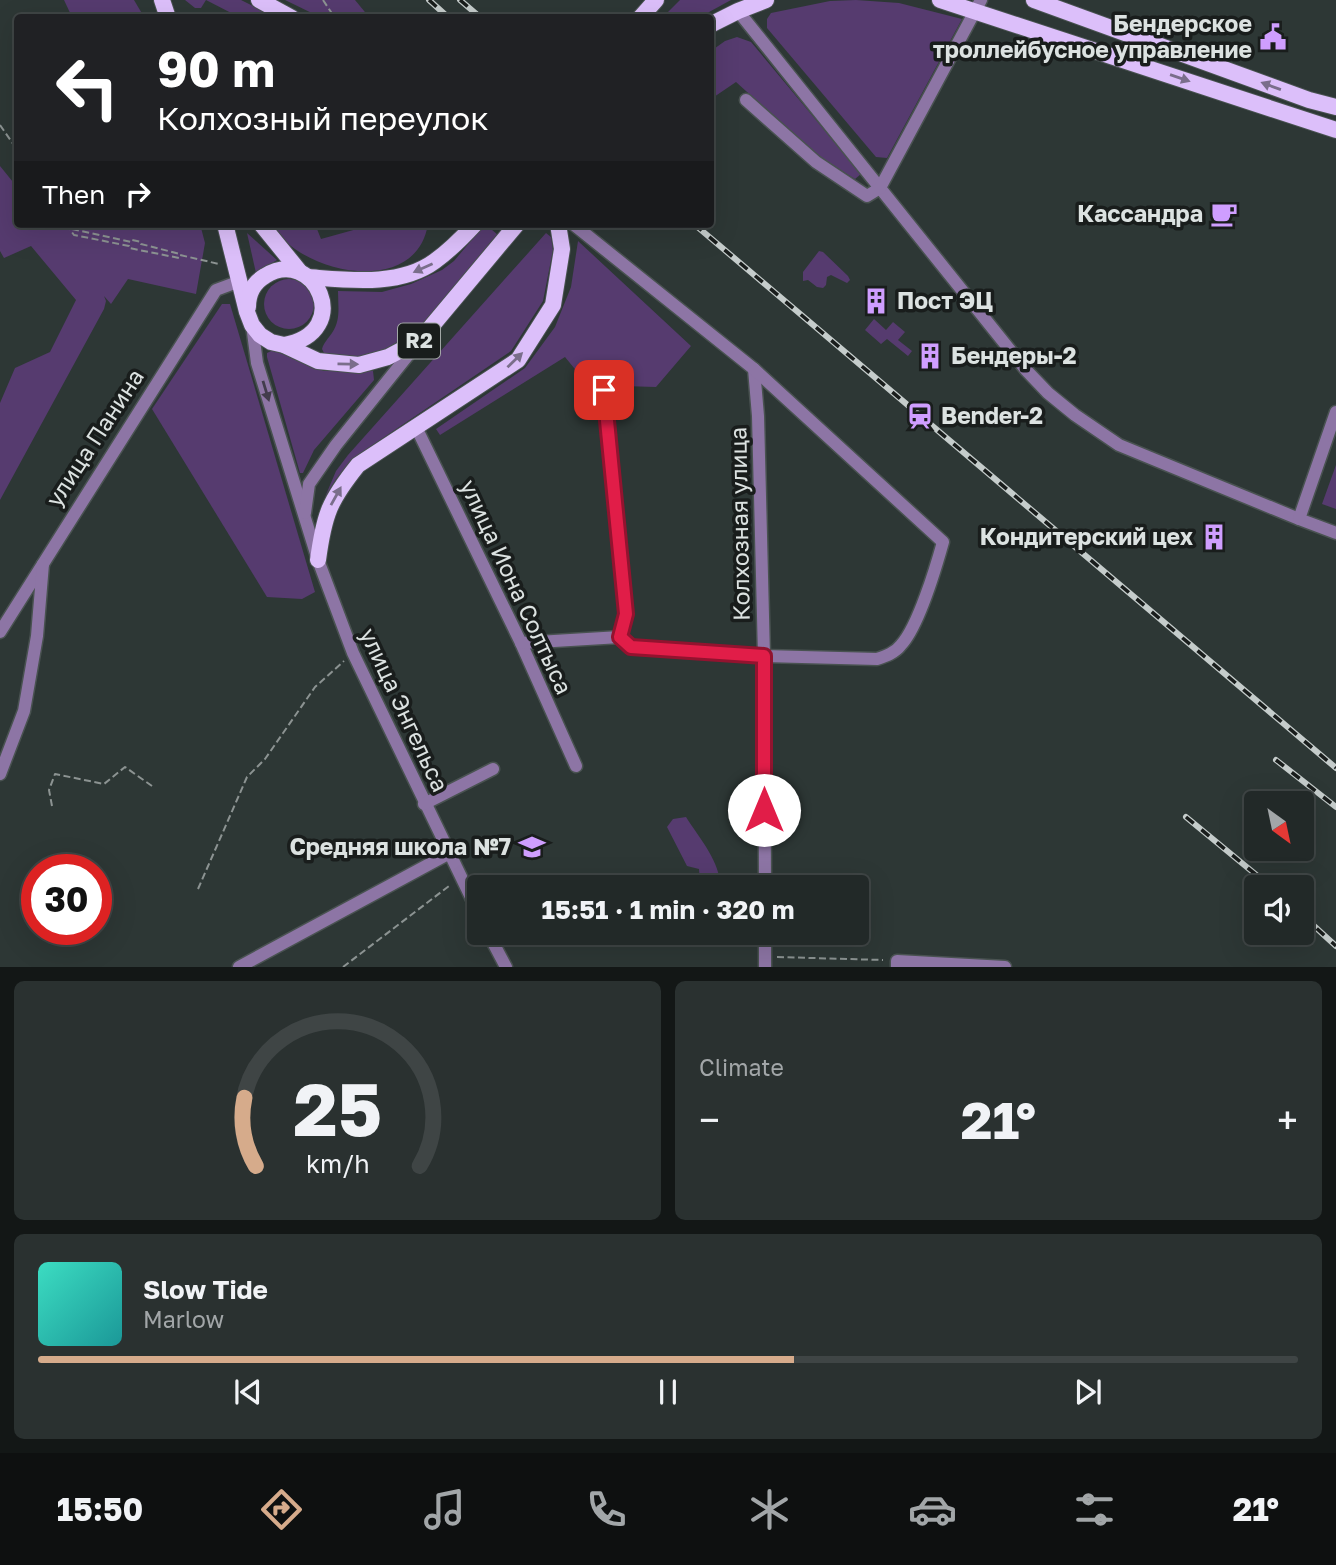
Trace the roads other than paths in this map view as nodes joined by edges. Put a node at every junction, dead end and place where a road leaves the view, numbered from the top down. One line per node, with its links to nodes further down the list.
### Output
1 (259, 0): 7 (main road)
2 (766, 0): 6 (main road)
3 (940, 0): 5 (main road)
4 (1034, 0): 10 (main road, one-way to 4)
5 (978, 6): 11 (main road, one-way to 11); 12 (street)
6 (737, 10): 8 (main road); 12 (street)
7 (285, 14)
8 (714, 24)
9 (746, 100): 13 (street)
10 (1336, 107)
11 (1336, 130)
12 (880, 188): 13 (street); 14 (street)
13 (867, 196): 14 (street)
14 (901, 215): 31 (street)
15 (226, 228): 22 (main road)
16 (264, 228): 21 (main road)
17 (471, 228): 21 (main road, one-way to 21)
18 (513, 228): 24 (main road, R2)
19 (559, 228): 29 (main road, one-way to 19)
20 (578, 228): 26 (street)
21 (304, 274): 23 (main road); 25 (main road)
22 (240, 281): 23 (main road); 33 (street, улица Панина)
23 (249, 318): 25 (main road, R2); 30 (street, улица Энгельса, one-way to 30)
24 (421, 340): 25 (main road, R2, one-way to 24); 30 (street)
25 (284, 345)
26 (754, 369): 40 (street, Колхозная улица); 40 (street)
27 (604, 390): 38 (street)
28 (1336, 412): 31 (street)
29 (416, 426): 36 (main road, one-way to 29); 39 (street, улица Иона Солтыса)
30 (305, 517): 36 (street, улица Энгельса)
31 (1299, 519): 34 (street)
32 (51, 522): 33 (street)
33 (64, 528): 35 (street, улица Панина)
34 (1336, 533)
35 (44, 560): 37 (street, улица Панина); 43 (street)
36 (317, 560): 44 (street, улица Энгельса)
37 (1, 632)
38 (620, 637): 39 (street); 40 (street)
39 (521, 643): 41 (street, улица Иона Солтыса)
40 (764, 656): 46 (street, Колхозная улица)
41 (576, 766)
42 (493, 769): 44 (street)
43 (0, 774)
44 (424, 804): 45 (street, улица Энгельса)
45 (448, 854): 47 (street, улица Энгельса); 50 (street)
46 (765, 875)
47 (467, 891)
48 (494, 945): 51 (street)
49 (897, 964): 52 (street)
50 (239, 967)
51 (506, 967)
52 (1005, 967)

